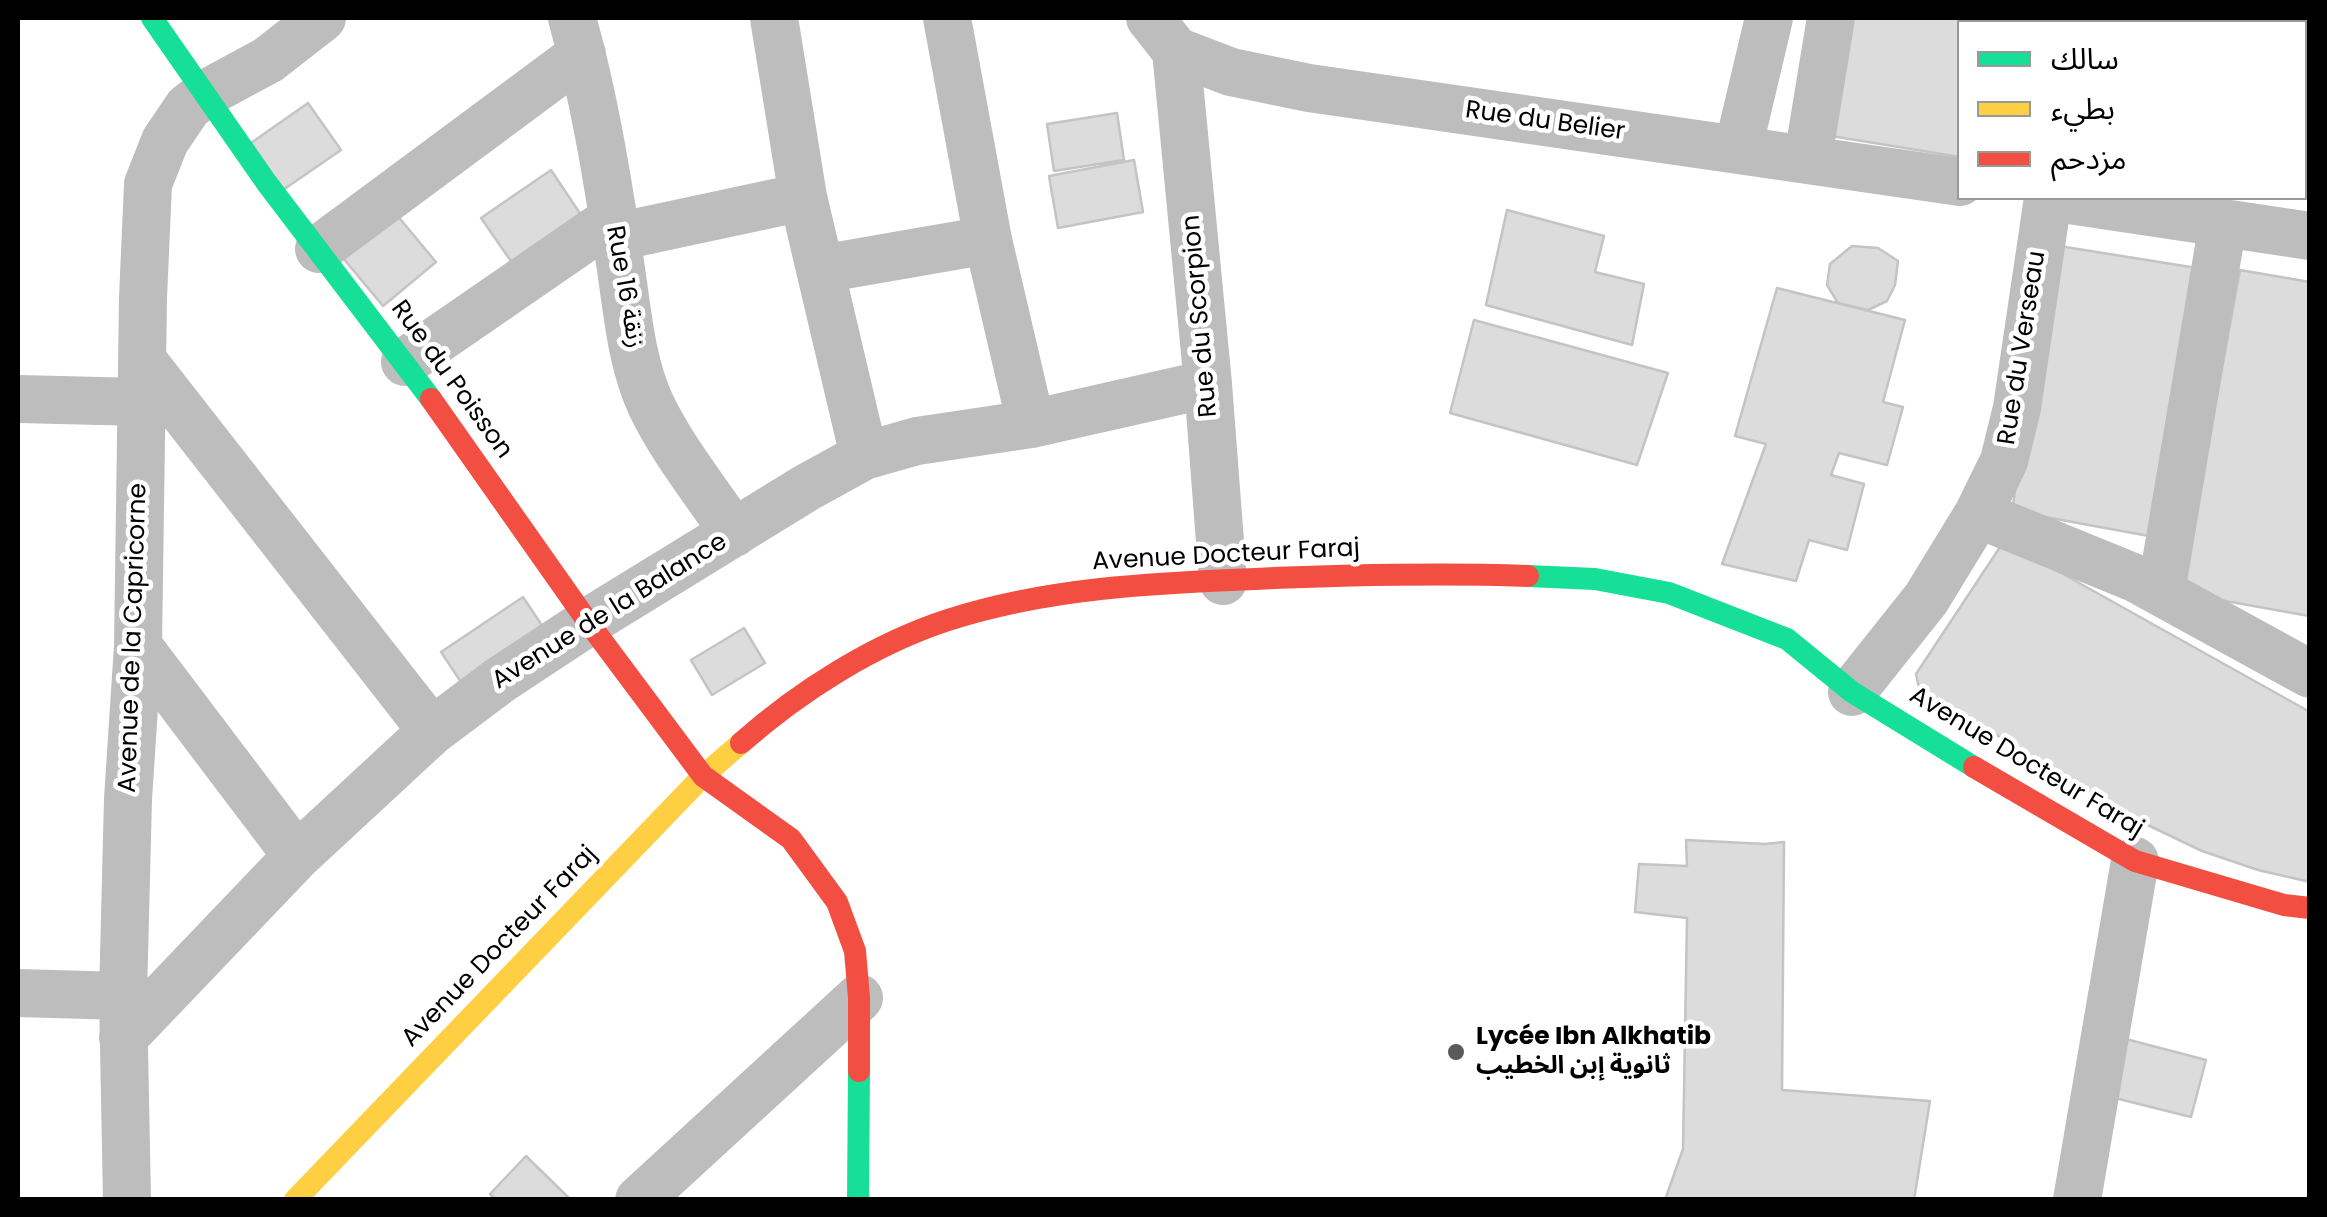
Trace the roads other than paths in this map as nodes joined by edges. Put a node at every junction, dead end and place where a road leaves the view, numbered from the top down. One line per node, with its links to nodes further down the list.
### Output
1 (152, 18): 9 (street, Rue du Poisson)
2 (322, 18): 9 (street)
3 (774, 18): 13 (street)
4 (947, 18): 19 (street)
5 (1769, 18): 10 (street)
6 (1831, 18): 11 (street)
7 (1163, 34): 10 (street, Rue du Belier); 24 (street, Rue du Scorpion)
8 (577, 36): 18 (street, Rue 16 زنقة); 20 (street)
9 (205, 94): 20 (street, Rue du Poisson); 23 (street, Avenue de la Capricorne)
10 (1738, 149): 11 (street, Rue du Belier)
11 (1808, 158): 12 (street, Rue du Belier)
12 (1957, 182)
13 (803, 197): 18 (street); 21 (street)
14 (2048, 200): 28 (street, Rue du Verseau)
15 (2070, 200): 17 (street)
16 (2294, 221): 17 (street)
17 (2223, 222): 31 (street)
18 (614, 228): 22 (street); 29 (street, Rue 16 زنقة)
19 (988, 240): 21 (street); 26 (street)
20 (319, 249): 22 (street, Rue du Poisson)
21 (820, 269): 27 (street)
22 (405, 362): 32 (street, Rue du Poisson)
23 (143, 382): 25 (street); 33 (street, Avenue de la Capricorne); 36 (street)
24 (1208, 384): 26 (street, Avenue de la Balance); 30 (street, Rue du Scorpion)
25 (18, 399)
26 (1031, 424): 27 (street, Avenue de la Balance)
27 (864, 456): 29 (street, Avenue de la Balance)
28 (1978, 514): 31 (street); 35 (street, Rue du Verseau)
29 (734, 533): 32 (street, Avenue de la Balance)
30 (1223, 580): 35 (street, Avenue Docteur Faraj); 37 (street, Avenue Docteur Faraj)
31 (2161, 592): 34 (street)
32 (588, 622): 36 (street, Avenue de la Balance); 37 (street, Rue du Poisson)
33 (138, 646): 38 (street); 43 (street, Avenue de la Capricorne)
34 (2310, 674)
35 (1852, 692): 39 (street, Avenue Docteur Faraj)
36 (432, 731): 38 (street, Avenue de la Balance)
37 (703, 776): 42 (street, Rue du Poisson); 46 (street, Avenue Docteur Faraj)
38 (296, 856): 43 (street, Avenue de la Balance)
39 (2135, 860): 40 (street, Avenue Docteur Faraj); 48 (street)
40 (2310, 908)
41 (18, 993): 43 (street)
42 (859, 998): 44 (street); 47 (street, Rue du Poisson)
43 (123, 1017): 45 (street, Avenue de la Capricorne)
44 (643, 1197)
45 (127, 1200)
46 (295, 1200)
47 (858, 1200)
48 (2077, 1200)

